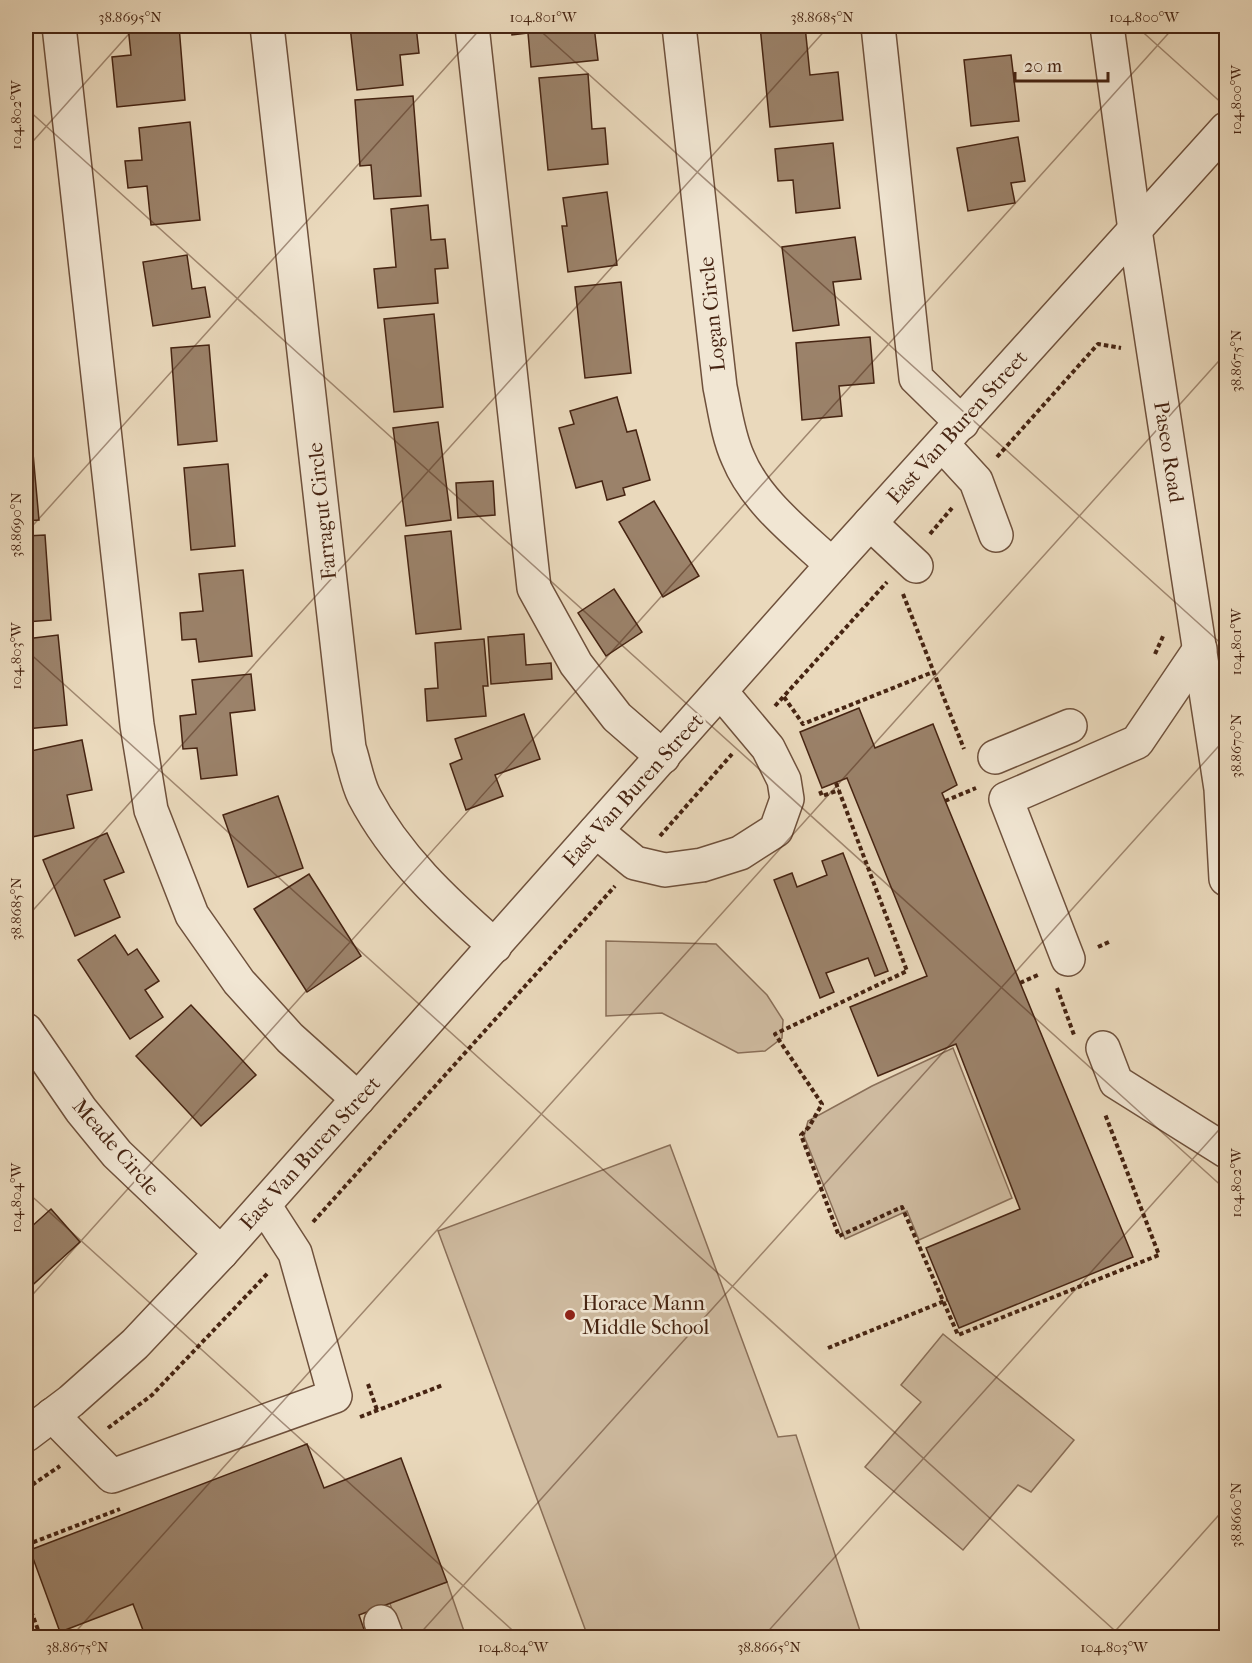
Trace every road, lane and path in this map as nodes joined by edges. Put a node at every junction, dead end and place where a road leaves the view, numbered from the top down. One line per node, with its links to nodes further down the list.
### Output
1 (58, 26): 28 (street)
2 (267, 26): 24 (street, Farragut Circle)
3 (472, 26): 19 (street)
4 (679, 26): 12 (street, Logan Circle)
5 (878, 26): 9 (street)
6 (1107, 26): 8 (street, Paseo Road)
7 (1227, 129): 8 (street, East Van Buren Street)
8 (1136, 230): 9 (street, East Van Buren Street); 14 (street, Paseo Road)
9 (952, 434): 10 (street, East Van Buren Street); 11 (street)
10 (870, 524): 12 (street, East Van Buren Street); 13 (street)
11 (996, 535)
12 (832, 565): 16 (street, East Van Buren Street)
13 (916, 566)
14 (1200, 649): 23 (street, Paseo Road); 25 (street)
15 (933, 672): 17 (path)
16 (721, 692): 19 (street, East Van Buren Street); 22 (street)
17 (784, 697)
18 (1070, 726): 20 (street)
19 (663, 757): 22 (street, East Van Buren Street)
20 (995, 757)
21 (836, 783): 33 (path)
22 (596, 831): 24 (street, East Van Buren Street)
23 (1227, 879)
24 (495, 946): 28 (street, East Van Buren Street)
25 (1061, 970): 27 (path)
26 (26, 1030): 32 (street, Meade Circle)
27 (1091, 1047): 30 (street)
28 (358, 1099): 31 (street, East Van Buren Street)
29 (1104, 1112): 33 (path)
30 (1227, 1151)
31 (264, 1205): 32 (street, East Van Buren Street); 35 (street)
32 (221, 1253): 35 (street, East Van Buren Street)
33 (945, 1300): 34 (path)
34 (828, 1348)
35 (52, 1415): 36 (street, East Van Buren Street)
36 (26, 1435)
37 (26, 1597): 38 (path)
38 (41, 1638)

